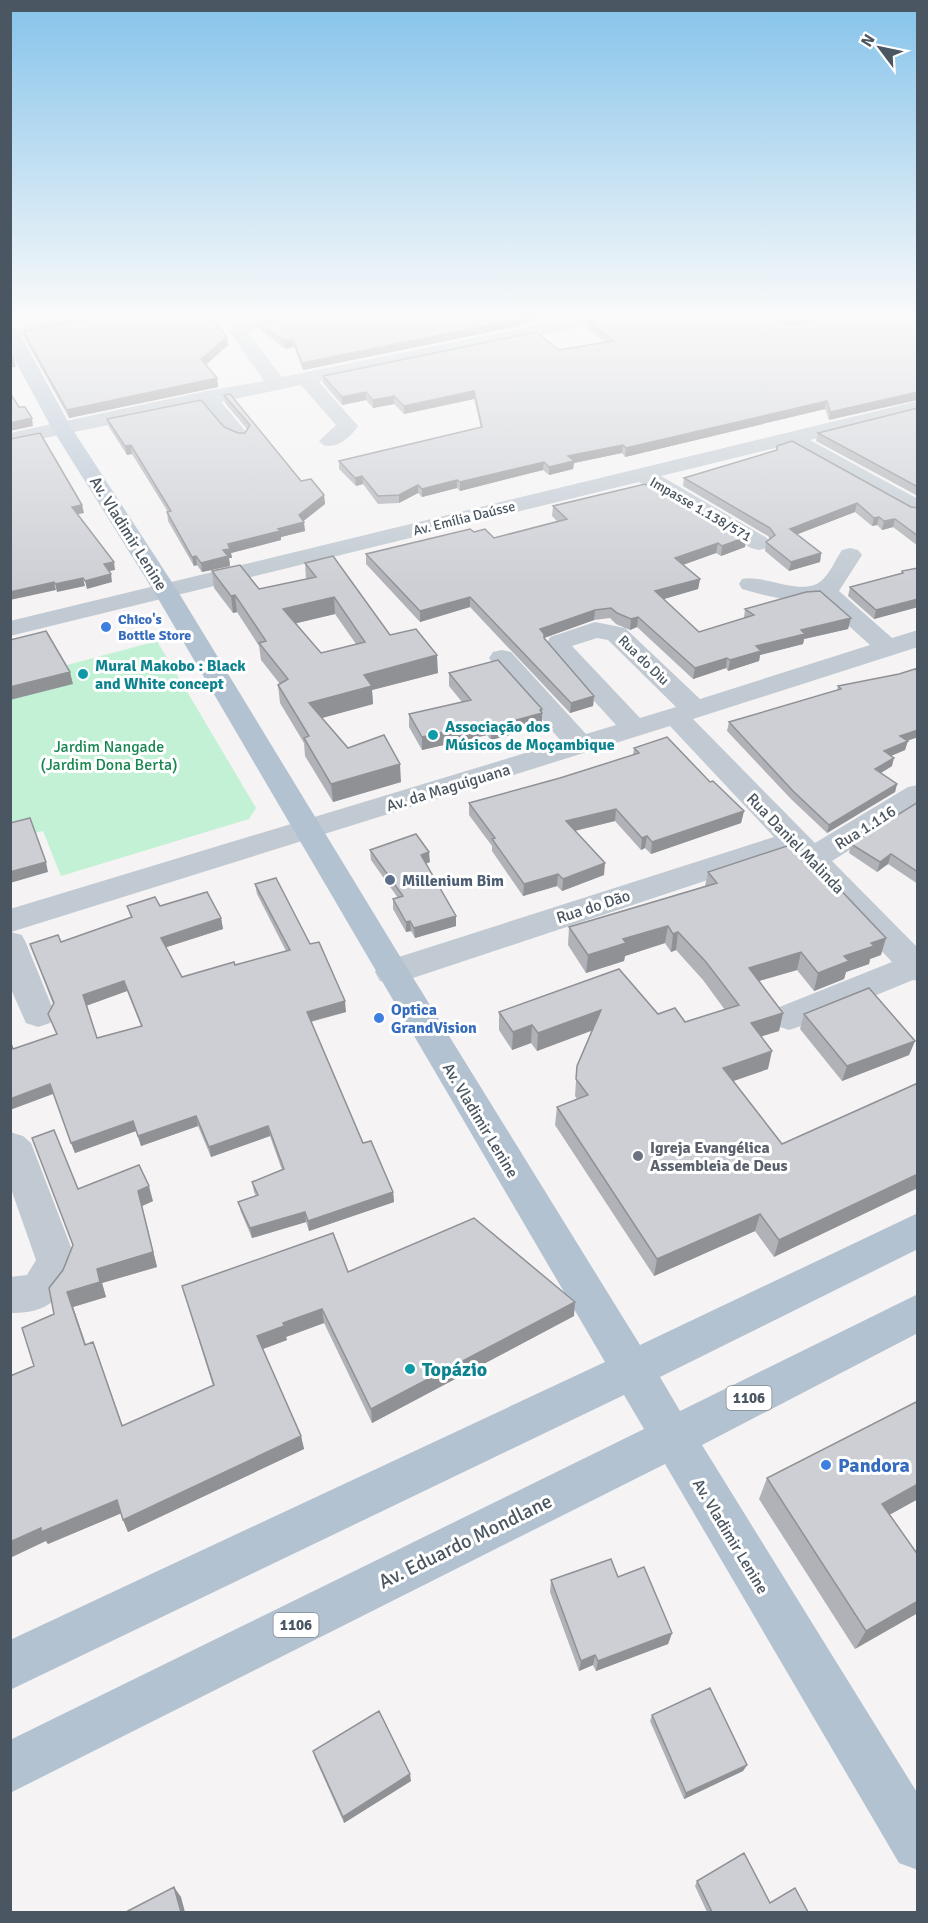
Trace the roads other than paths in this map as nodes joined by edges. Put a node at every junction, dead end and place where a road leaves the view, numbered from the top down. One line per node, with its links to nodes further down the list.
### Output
1 (49, 405): 6 (main road, Av. Vladimir Lenine)
2 (169, 405): 6 (street)
3 (213, 405): 7 (street)
4 (329, 405): 10 (street)
5 (918, 407): 8 (street, Av. Emília Daússe)
6 (61, 427): 9 (street); 16 (main road, Av. Vladimir Lenine)
7 (238, 435)
8 (791, 438): 11 (street, Av. Emília Daússe); 12 (street)
9 (10, 439)
10 (330, 441)
11 (643, 475): 13 (street, Impasse 1.138/571); 16 (street, Av. Emília Daússe)
12 (918, 508)
13 (759, 543)
14 (850, 555): 17 (street)
15 (751, 584): 17 (street)
16 (165, 590): 18 (street, Av. Emília Daússe); 26 (main road, Av. Vladimir Lenine)
17 (824, 590): 20 (street)
18 (10, 629)
19 (918, 638): 20 (street, Av. da Maguiguana)
20 (887, 647): 22 (street, Av. da Maguiguana)
21 (502, 658): 24 (street)
22 (685, 712): 23 (street, Av. da Maguiguana); 23 (street, Rua do Diu); 27 (street, Rua Daniel Malinda)
23 (634, 728): 24 (street, Av. da Maguiguana)
24 (580, 746): 26 (street, Av. da Maguiguana)
25 (918, 794): 27 (street, Rua 1.116)
26 (309, 830): 28 (street, Av. da Maguiguana); 31 (main road, Av. Vladimir Lenine)
27 (802, 850): 30 (street, Rua Daniel Malinda); 31 (street, Rua do Dão)
28 (10, 921)
29 (10, 943): 32 (street)
30 (916, 967): 33 (street)
31 (392, 972): 38 (main road, Av. Vladimir Lenine)
32 (38, 1014)
33 (789, 1017)
34 (10, 1147): 36 (street)
35 (918, 1230): 38 (main road)
36 (10, 1296)
37 (918, 1312): 39 (main road, Av. Eduardo Mondlane / 1106)
38 (632, 1370): 39 (main road, Av. Vladimir Lenine); 40 (main road)
39 (672, 1438): 41 (main road, Av. Eduardo Mondlane / 1106); 42 (main road, Av. Vladimir Lenine)
40 (10, 1666)
41 (10, 1767)
42 (918, 1844)

